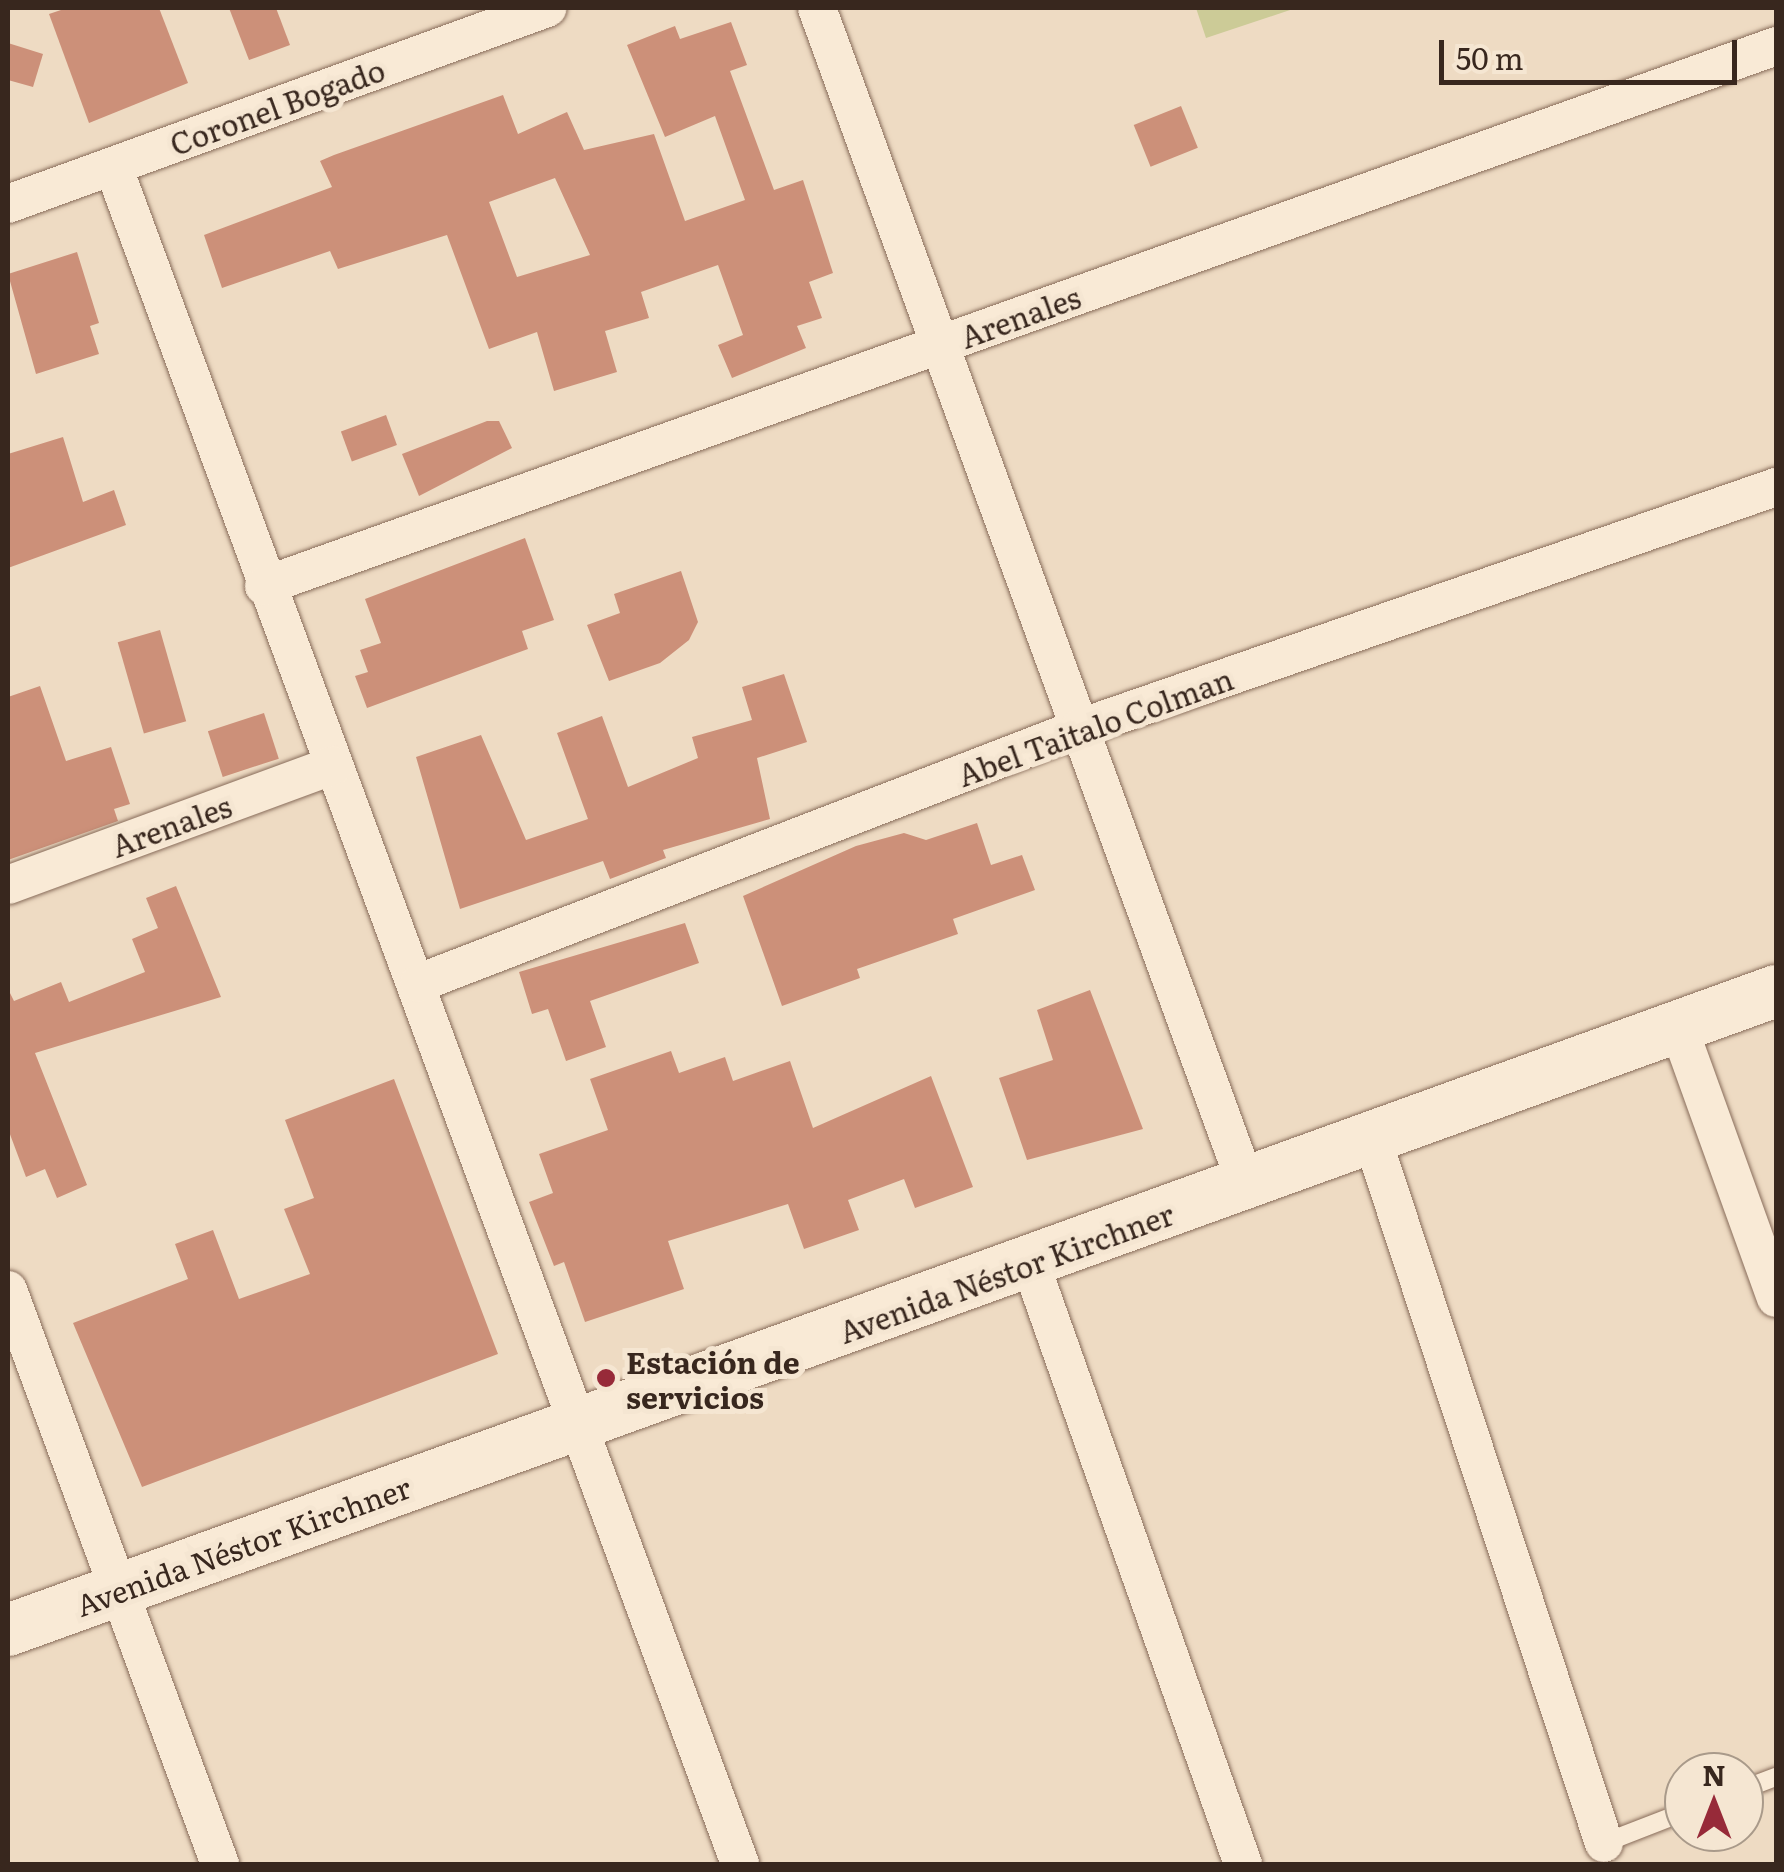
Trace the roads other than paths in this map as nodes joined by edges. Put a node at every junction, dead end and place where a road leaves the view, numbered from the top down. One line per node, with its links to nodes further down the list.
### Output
1 (547, 8): 4 (street, Coronel Bogado)
2 (817, 8): 6 (street)
3 (1776, 46): 6 (street, Arenales)
4 (113, 166): 5 (street, Coronel Bogado); 8 (street)
5 (8, 204)
6 (940, 345): 8 (street, Arenales); 9 (street)
7 (1776, 487): 9 (street, Abel Taitalo Colman)
8 (264, 586): 10 (street)
9 (1080, 728): 12 (street, Abel Taitalo Colman); 16 (street)
10 (334, 765): 11 (street, Arenales); 12 (street)
11 (8, 885)
12 (419, 983): 20 (street)
13 (1776, 991): 14 (main road, Avenida Néstor Kirchner)
14 (1678, 1026): 15 (main road, Avenida Néstor Kirchner); 19 (street)
15 (1373, 1140): 16 (main road, Avenida Néstor Kirchner); 24 (street)
16 (1246, 1184): 17 (main road, Avenida Néstor Kirchner)
17 (1031, 1265): 20 (main road, Avenida Néstor Kirchner); 27 (street)
18 (8, 1290): 21 (street)
19 (1776, 1298)
20 (574, 1426): 21 (main road, Avenida Néstor Kirchner); 26 (street)
21 (115, 1591): 22 (main road, Avenida Néstor Kirchner); 25 (street)
22 (8, 1630)
23 (1664, 1820): 24 (lane)
24 (1604, 1842)
25 (220, 1864)
26 (740, 1864)
27 (1244, 1864)

